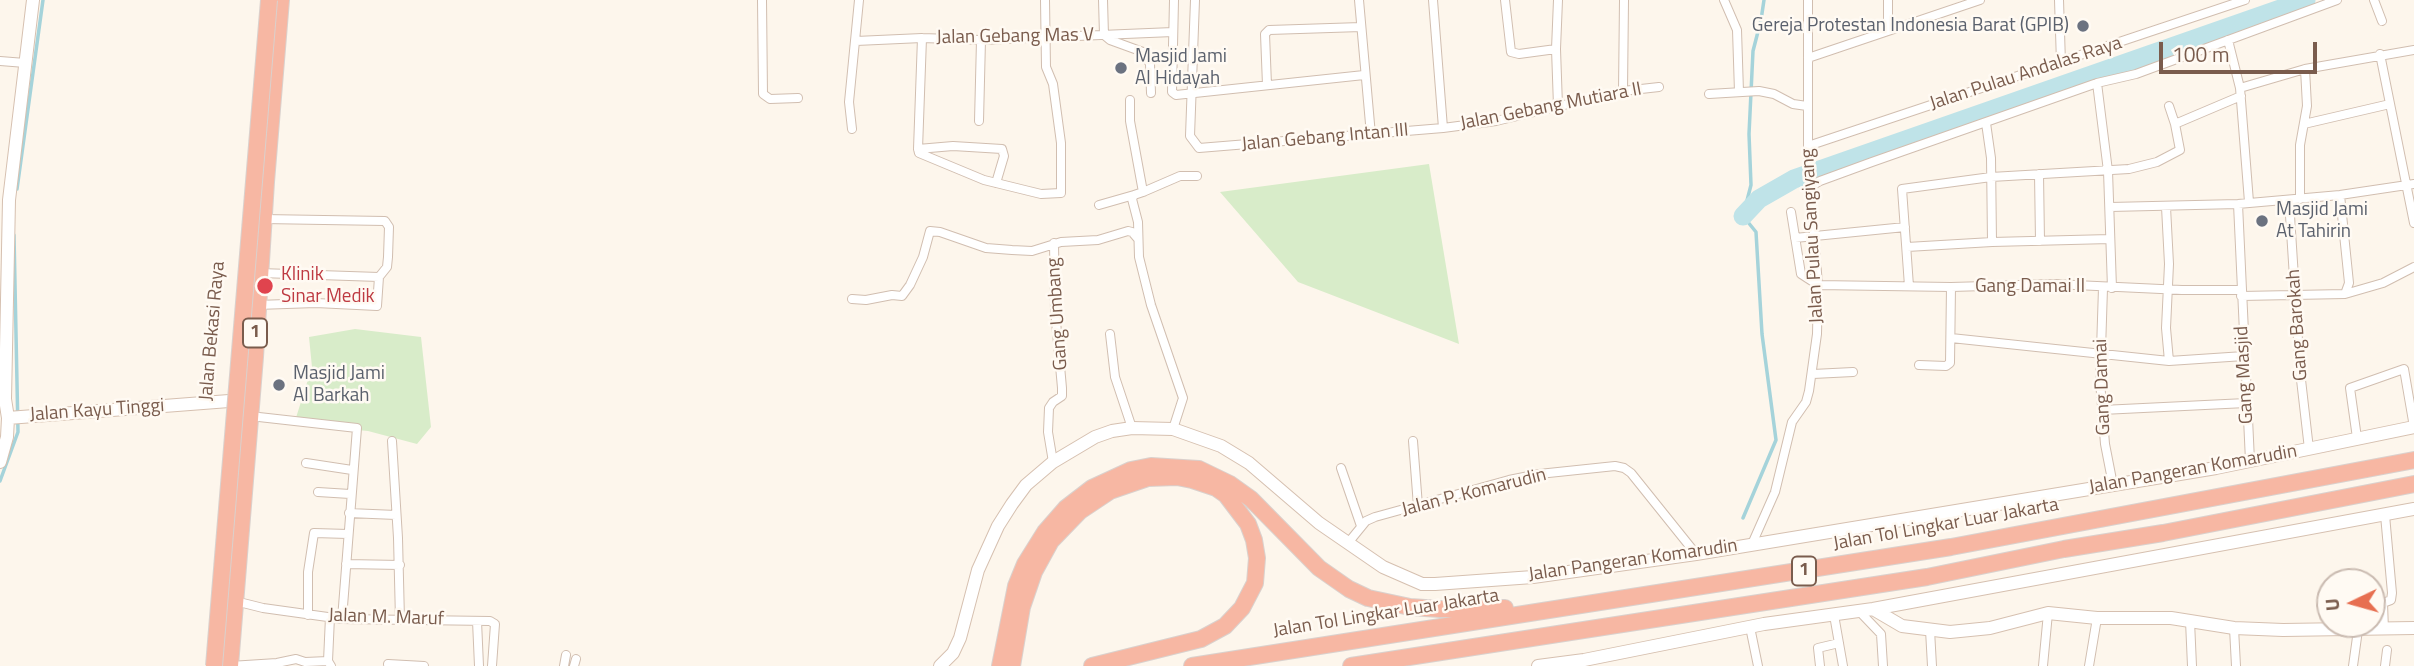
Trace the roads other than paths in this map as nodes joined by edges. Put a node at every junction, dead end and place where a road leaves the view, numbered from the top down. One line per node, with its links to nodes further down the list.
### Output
1 (33, 0): 40 (street)
2 (262, 0): 68 (highway, Jalan Bekasi Raya / 1)
3 (269, 0): 189 (highway, bridge)
4 (281, 0): 69 (highway, 1)
5 (762, 0): 53 (street)
6 (859, 0): 34 (street)
7 (1045, 0): 31 (street)
8 (1103, 0): 29 (street)
9 (1174, 0): 28 (street)
10 (1195, 0): 51 (street)
11 (1359, 0): 26 (street)
12 (1433, 0): 63 (street)
13 (1505, 0): 35 (street)
14 (1558, 0): 35 (street)
15 (1624, 0): 47 (street)
16 (1724, 0): 48 (street)
17 (1808, 0): 38 (street, Jalan Pulau Sangiyang)
18 (1888, 0): 27 (street)
19 (1980, 0): 24 (street)
20 (2059, 0): 41 (street)
21 (2245, 0): 41 (street, Jalan Pulau Andalas Raya)
22 (2337, 0): 33 (street)
23 (2374, 0): 25 (street)
24 (1949, 5): 27 (street)
25 (2382, 21)
26 (1361, 27): 43 (street); 45 (street)
27 (1888, 30): 38 (street)
28 (1173, 32): 29 (street, Jalan Gebang Mas V); 51 (street)
29 (1104, 34): 31 (street, Jalan Gebang Mas V); 50 (street)
30 (922, 38): 32 (street, Jalan Gebang Mas V); 34 (street, Jalan Gebang Mas V); 67 (street)
31 (1046, 38): 32 (street, Jalan Gebang Mas V); 74 (street)
32 (981, 40): 59 (street)
33 (2228, 40): 44 (street); 49 (street)
34 (856, 41): 64 (street)
35 (1556, 49): 56 (street)
36 (2413, 53): 37 (street)
37 (2380, 54): 42 (street); 55 (street)
38 (1808, 58): 57 (street, Jalan Pulau Sangiyang)
39 (0, 61): 40 (street)
40 (25, 63): 123 (street)
41 (2062, 63): 66 (street, Jalan Pulau Andalas Raya)
42 (2305, 69): 49 (street); 62 (street)
43 (1364, 75): 45 (street); 65 (street)
44 (2097, 83): 60 (street); 70 (street)
45 (1267, 85): 51 (street)
46 (1659, 87): 47 (street, Jalan Gebang Mutiara II)
47 (1623, 91): 56 (street, Jalan Gebang Mutiara II)
48 (1740, 91): 52 (street); 57 (street)
49 (2241, 92): 61 (street); 82 (street)
50 (1151, 93)
51 (1193, 94): 65 (street, Jalan Gebang Intan III)
52 (1709, 94)
53 (798, 98)
54 (1130, 100): 77 (street)
55 (2390, 104): 62 (street); 76 (street)
56 (1558, 106): 63 (street, Jalan Gebang Mutiara II)
57 (1807, 106): 66 (street, Jalan Pulau Sangiyang)
58 (2169, 106): 61 (street)
59 (979, 121)
60 (1986, 123): 73 (street); 75 (street)
61 (2175, 124): 70 (street)
62 (2304, 124): 80 (street)
63 (1443, 128): 65 (street, Jalan Gebang Intan III)
64 (852, 129)
65 (1371, 135)
66 (1808, 146): 75 (street, Jalan Pulau Sangiyang)
67 (918, 149): 74 (street); 74 (street)
68 (248, 168): 69 (highway); 113 (highway, Jalan Bekasi Raya / 1)
69 (267, 170): 88 (highway, 1)
70 (2108, 171): 71 (street); 85 (street)
71 (2039, 174): 73 (street); 95 (street)
72 (1197, 176): 77 (street)
73 (1992, 177): 90 (street); 96 (street)
74 (996, 183)
75 (1810, 185): 91 (street, Jalan Pulau Sangiyang)
76 (2411, 185): 79 (street); 89 (street)
77 (1143, 192): 78 (street)
78 (1133, 195): 83 (street); 93 (street)
79 (2340, 195): 80 (street); 110 (street)
80 (2300, 199): 81 (street)
81 (2290, 200): 82 (street); 109 (street, Gang Barokah)
82 (2249, 202): 84 (street)
83 (1099, 205)
84 (2238, 205): 86 (street); 108 (street, Gang Masjid)
85 (2110, 207): 86 (street); 94 (street)
86 (2166, 207): 107 (street)
87 (1791, 212): 92 (street)
88 (263, 219): 100 (highway, 1); 101 (street)
89 (2414, 223)
90 (1905, 227): 91 (street); 98 (street)
91 (1815, 234): 92 (street); 102 (street, Jalan Pulau Sangiyang)
92 (1795, 238): 102 (street)
93 (1139, 239): 97 (street); 131 (street)
94 (2110, 239): 95 (street); 106 (street)
95 (2040, 241): 96 (street)
96 (1992, 242): 98 (street)
97 (1054, 243): 111 (street, Gang Umbang); 139 (street, Gang Umbang)
98 (1907, 247): 103 (street)
99 (2414, 267): 110 (street, Gang Damai II)
100 (259, 273): 101 (street); 112 (highway, 1)
101 (379, 277): 112 (street)
102 (1818, 285): 103 (street, Gang Damai II); 122 (street, Jalan Pulau Sangiyang)
103 (1909, 286): 104 (street, Gang Damai II)
104 (1951, 287): 105 (street, Gang Damai II); 116 (street)
105 (2103, 288): 106 (street, Gang Damai II); 117 (street, Gang Damai)
106 (2112, 288): 107 (street, Gang Damai II)
107 (2167, 289): 108 (street, Gang Damai II); 119 (street)
108 (2241, 293): 109 (street, Gang Damai II); 118 (street, Gang Masjid)
109 (2296, 294): 110 (street, Gang Damai II); 135 (street, Gang Barokah)
110 (2345, 294)
111 (852, 299)
112 (257, 305): 114 (highway, 1)
113 (234, 324): 114 (highway); 124 (highway, Jalan Bekasi Raya / 1)
114 (256, 326): 127 (highway, 1)
115 (1110, 334): 130 (street)
116 (1951, 338): 117 (street); 120 (street)
117 (2100, 353): 119 (street); 126 (street, Gang Damai)
118 (2244, 356): 119 (street); 125 (street, Gang Masjid)
119 (2169, 361)
120 (1919, 365)
121 (1853, 372): 122 (street)
122 (1812, 374): 155 (street, Jalan Pulau Sangiyang)
123 (3, 395): 128 (street)
124 (229, 401): 128 (street, Jalan Kayu Tinggi); 188 (highway, Jalan Bekasi Raya / 1)
125 (2246, 402): 126 (street); 137 (street, Gang Masjid)
126 (2102, 410): 144 (street, Gang Damai)
127 (250, 416): 142 (street); 159 (highway, 1)
128 (14, 418): 138 (street)
129 (2414, 427): 132 (street, Jalan Pangeran Komarudin); 132 (street)
130 (1132, 428): 131 (street, Jalan Pangeran Komarudin); 139 (street, Jalan Pangeran Komarudin)
131 (1173, 429): 154 (street, Jalan Pangeran Komarudin)
132 (2357, 438): 135 (street, Jalan Pangeran Komarudin)
133 (392, 441): 151 (street)
134 (1413, 441): 147 (street)
135 (2309, 449): 137 (street, Jalan Pangeran Komarudin)
136 (2414, 460): 161 (highway, Jalan Tol Lingkar Luar Jakarta / 1)
137 (2250, 461): 144 (street, Jalan Pangeran Komarudin)
138 (0, 462)
139 (1053, 462): 195 (street, Jalan Pangeran Komarudin)
140 (306, 463): 142 (street)
141 (1341, 468): 152 (street)
142 (352, 470): 146 (street)
143 (2414, 484): 182 (highway, 1)
144 (2113, 485): 155 (street, Jalan Pangeran Komarudin)
145 (318, 492): 146 (street)
146 (351, 494): 149 (street)
147 (1418, 506): 152 (street, Jalan P. Komarudin); 156 (street, Jalan P. Komarudin)
148 (2414, 509): 150 (street)
149 (349, 513): 151 (street); 153 (street)
150 (2385, 514): 160 (street); 162 (street)
151 (396, 515): 158 (street)
152 (1362, 526): 154 (street, Jalan P. Komarudin)
153 (348, 534): 157 (street); 165 (street)
154 (1348, 543): 156 (street, Jalan Pangeran Komarudin)
155 (1750, 544): 156 (street, Jalan Pangeran Komarudin)
156 (1698, 554)
157 (346, 564): 158 (street); 169 (street)
158 (400, 565): 170 (street)
159 (235, 601): 165 (street, Jalan M. Maruf); 190 (highway, 1)
160 (2386, 601)
161 (1588, 603): 187 (highway); 197 (highway, Jalan Tol Lingkar Luar Jakarta / 1)
162 (1874, 609): 163 (street); 177 (street)
163 (1859, 611): 166 (street); 204 (street)
164 (2048, 613): 168 (street); 177 (street); 206 (street)
165 (308, 615): 167 (street, Jalan M. Maruf)
166 (1834, 615): 173 (street); 180 (street)
167 (330, 617): 169 (street, Jalan M. Maruf); 185 (street)
168 (2097, 618): 172 (street); 207 (street)
169 (342, 619): 170 (street, Jalan M. Maruf)
170 (400, 620): 171 (street, Jalan M. Maruf)
171 (477, 621): 192 (street); 193 (street)
172 (2190, 621): 174 (street); 208 (street)
173 (1750, 627): 184 (street); 201 (street)
174 (2234, 628): 176 (street); 209 (street)
175 (2414, 628): 178 (street)
176 (2316, 629)
177 (1930, 630): 205 (street)
178 (2386, 630)
179 (2357, 638): 210 (street)
180 (1839, 643): 202 (street); 203 (street)
181 (2387, 649): 211 (street)
182 (1455, 651): 198 (highway, 1); 199 (highway)
183 (566, 655): 194 (street)
184 (1585, 663): 200 (street)
185 (330, 664): 190 (street)
186 (388, 664): 191 (street)
187 (1006, 665): 196 (highway)
188 (208, 666)
189 (215, 666)
190 (230, 666)
191 (424, 666)
192 (479, 666)
193 (492, 666)
194 (565, 666)
195 (940, 666)
196 (1092, 666)
197 (1192, 666)
198 (1351, 666)
199 (1388, 666)
200 (1538, 666)
201 (1758, 666)
202 (1821, 666)
203 (1843, 666)
204 (1883, 666)
205 (1932, 666)
206 (2043, 666)
207 (2089, 666)
208 (2192, 666)
209 (2236, 666)
210 (2353, 666)
211 (2385, 666)

